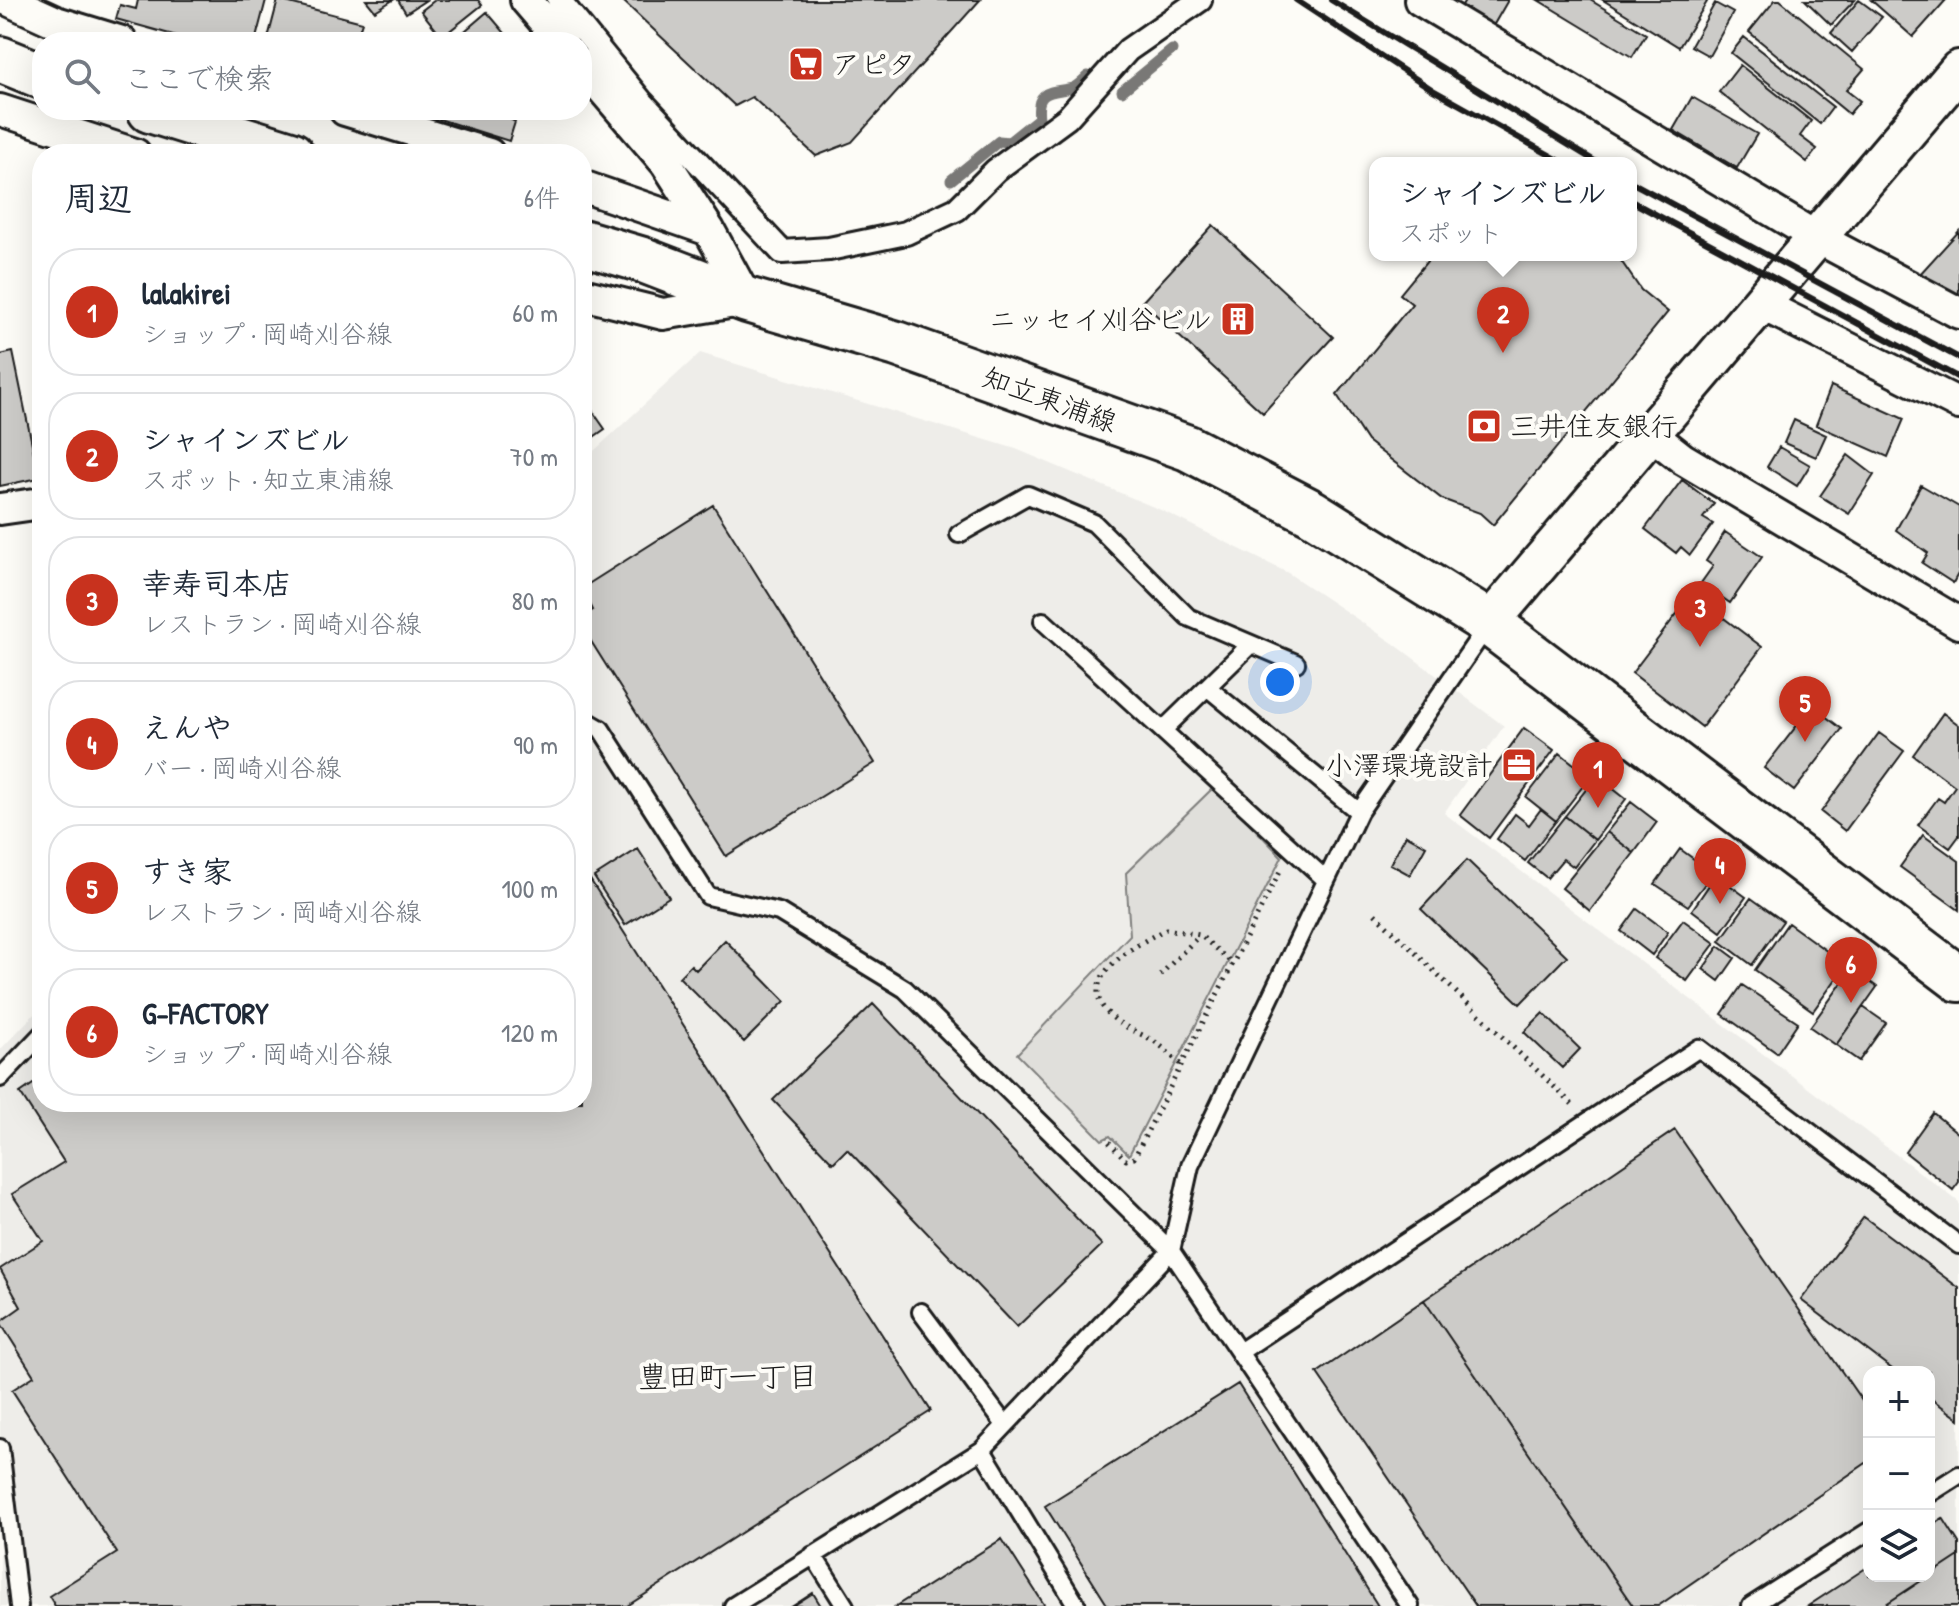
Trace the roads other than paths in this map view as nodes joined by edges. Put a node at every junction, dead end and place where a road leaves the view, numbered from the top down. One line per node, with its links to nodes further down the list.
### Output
1 (8, 0): 6 (street)
2 (526, 0): 7 (street)
3 (559, 0): 8 (street)
4 (1200, 0): 9 (street)
5 (1420, 0): 22 (street)
6 (89, 32)
7 (553, 32)
8 (585, 32)
9 (592, 41)
10 (0, 59): 12 (main road)
11 (1959, 70): 22 (street)
12 (32, 72)
13 (592, 77): 21 (street)
14 (0, 110): 17 (street)
15 (182, 120): 18 (main road)
16 (378, 120): 19 (street)
17 (104, 144)
18 (259, 144)
19 (456, 144)
20 (592, 189): 21 (street)
21 (709, 230): 25 (street)
22 (1816, 237): 26 (street); 27 (street)
23 (592, 245): 25 (main road, 知立東浦線)
24 (592, 296): 25 (street)
25 (747, 300): 34 (main road, 知立東浦線)
26 (1759, 303): 28 (street); 29 (street)
27 (1959, 313)
28 (1959, 404)
29 (1651, 434): 34 (street); 35 (street)
30 (32, 504): 31 (street)
31 (0, 509)
32 (959, 534): 36 (lane)
33 (1043, 621): 40 (lane)
34 (1489, 623): 41 (lane); 43 (main road, 知立東浦線)
35 (1959, 623)
36 (1249, 646): 37 (lane); 38 (lane)
37 (1296, 663)
38 (1207, 687): 40 (lane); 41 (lane)
39 (592, 724): 47 (lane)
40 (1163, 730): 42 (lane)
41 (1359, 812): 42 (lane)
42 (1326, 880): 47 (lane)
43 (1957, 973)
44 (32, 1044): 45 (lane)
45 (0, 1078)
46 (1959, 1245): 49 (lane)
47 (1171, 1251): 49 (lane); 50 (lane)
48 (921, 1312): 50 (lane)
49 (1241, 1351): 61 (lane)
50 (1005, 1425): 52 (lane)
51 (0, 1448): 57 (lane)
52 (982, 1450): 56 (lane); 60 (lane)
53 (1959, 1475): 54 (lane)
54 (1935, 1490)
55 (1863, 1535): 62 (lane)
56 (813, 1555): 58 (lane); 59 (lane)
57 (19, 1606)
58 (733, 1606)
59 (845, 1606)
60 (1077, 1606)
61 (1410, 1606)
62 (1751, 1606)

